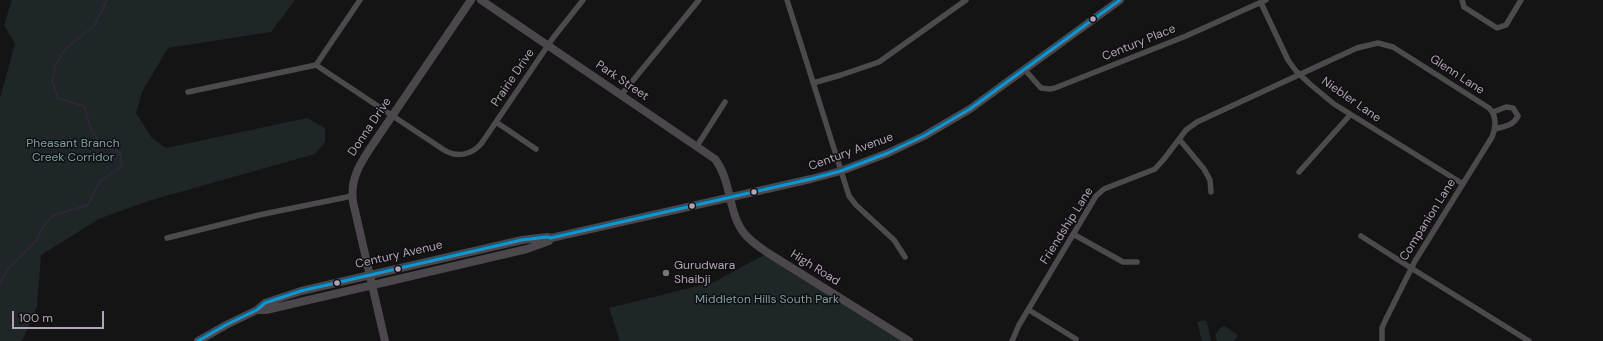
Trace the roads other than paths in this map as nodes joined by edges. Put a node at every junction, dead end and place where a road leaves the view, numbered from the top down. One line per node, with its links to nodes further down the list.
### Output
1 (360, 0): 14 (street)
2 (471, 0): 23 (main road, Donna Drive)
3 (481, 0): 12 (main road, Park Street)
4 (582, 0): 12 (street, Prairie Drive)
5 (699, 0): 19 (street)
6 (787, 0): 17 (street)
7 (965, 0): 17 (street)
8 (1120, 0): 15 (main road, Century Avenue)
9 (1462, 0): 10 (street)
10 (1521, 0)
11 (1263, 1): 15 (street, Century Place); 16 (street, Niebler Lane)
12 (548, 46): 19 (main road, Park Street); 24 (street, Prairie Drive)
13 (1354, 50): 16 (street, Friendship Lane); 21 (street, Glenn Lane)
14 (316, 65): 18 (street); 23 (street)
15 (1025, 70): 29 (main road, Century Avenue)
16 (1300, 75): 22 (street, Niebler Lane); 26 (street, Friendship Lane)
17 (813, 83): 29 (street)
18 (188, 92)
19 (621, 94): 27 (main road, Park Street)
20 (725, 102): 27 (street)
21 (1493, 112): 25 (street); 25 (street)
22 (1350, 115): 30 (street); 31 (street, Niebler Lane)
23 (393, 116): 24 (street, Prairie Drive); 33 (main road, Donna Drive)
24 (496, 122): 28 (street)
25 (1495, 129): 31 (street, Companion Lane)
26 (1178, 139): 32 (street); 35 (street, Friendship Lane)
27 (697, 146): 34 (main road, Park Street)
28 (536, 149)
29 (841, 170): 34 (main road, Century Avenue); 39 (street)
30 (1299, 172)
31 (1463, 184): 41 (street, Companion Lane)
32 (1211, 192)
33 (352, 196): 37 (street); 42 (main road, Donna Drive)
34 (731, 197): 38 (main road, Century Avenue); 49 (main road, High Road)
35 (1073, 234): 40 (street); 45 (street, Friendship Lane)
36 (1361, 236): 41 (street)
37 (167, 238)
38 (551, 238): 42 (main road, Century Avenue); 43 (main road, Century Avenue)
39 (905, 257)
40 (1137, 262)
41 (1411, 268): 51 (street, Companion Lane); 52 (street)
42 (370, 274): 43 (main road, Donna Drive); 44 (main road, Century Avenue)
43 (372, 286): 44 (main road, Century Avenue); 48 (main road, Donna Drive)
44 (256, 310): 47 (main road, Century Avenue)
45 (1029, 310): 46 (street); 50 (street, Friendship Lane)
46 (1076, 339)
47 (198, 341)
48 (385, 341)
49 (909, 341)
50 (1012, 341)
51 (1382, 341)
52 (1530, 341)

